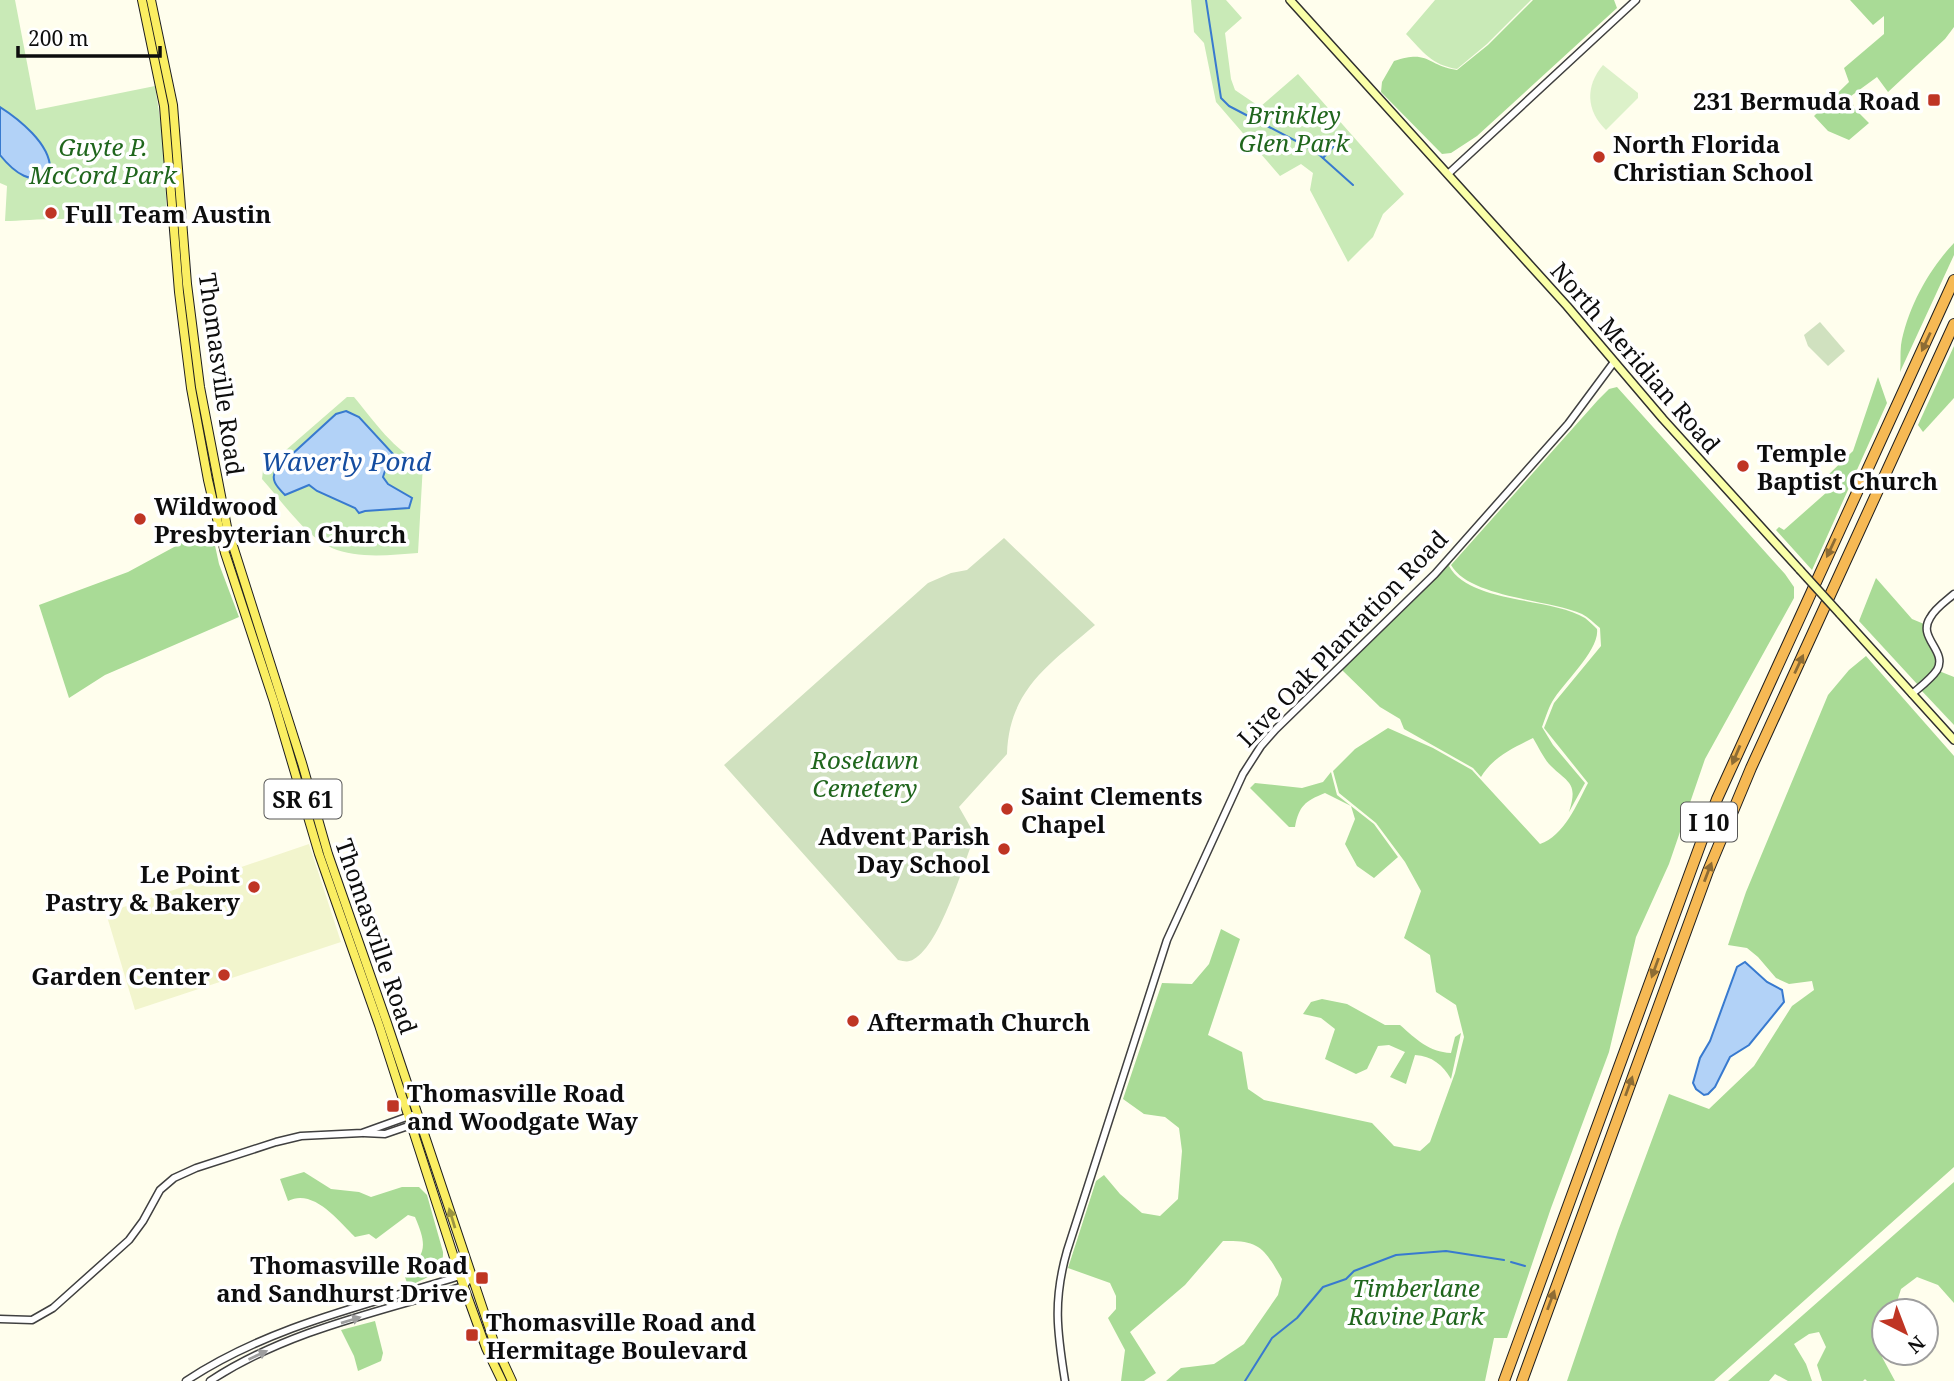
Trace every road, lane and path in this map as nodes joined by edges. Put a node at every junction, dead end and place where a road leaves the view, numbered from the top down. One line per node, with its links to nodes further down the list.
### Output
1 (142, 0): 10 (main road, Thomasville Road / SR 61)
2 (151, 0): 10 (main road, Thomasville Road / SR 61)
3 (1290, 0): 5 (main road, North Meridian Road)
4 (1636, 0): 5 (street)
5 (1448, 174): 8 (main road, North Meridian Road)
6 (1954, 279): 25 (highway, I 10, one-way to 25)
7 (1954, 324): 26 (highway, I 10, one-way to 7)
8 (1615, 362): 11 (main road, North Meridian Road, bridge); 24 (street, Live Oak Plantation Road)
9 (1954, 594): 11 (street)
10 (270, 674): 13 (main road, Thomasville Road / SR 61)
11 (1912, 694): 12 (main road, North Meridian Road)
12 (1954, 740)
13 (412, 1114): 14 (main road, Thomasville Road / SR 61); 15 (street)
14 (415, 1124): 15 (street); 16 (main road, Thomasville Road / SR 61); 17 (main road, Thomasville Road / SR 61, one-way to 14)
15 (362, 1133): 19 (street)
16 (460, 1276): 17 (street); 18 (main road, Thomasville Road / SR 61); 20 (street)
17 (471, 1276): 18 (street); 23 (main road, Thomasville Road / SR 61)
18 (464, 1286): 21 (street, one-way to 18); 22 (main road, Thomasville Road / SR 61)
19 (0, 1319)
20 (186, 1381)
21 (210, 1381)
22 (502, 1381)
23 (512, 1381)
24 (1065, 1381)
25 (1504, 1381)
26 (1521, 1381)

